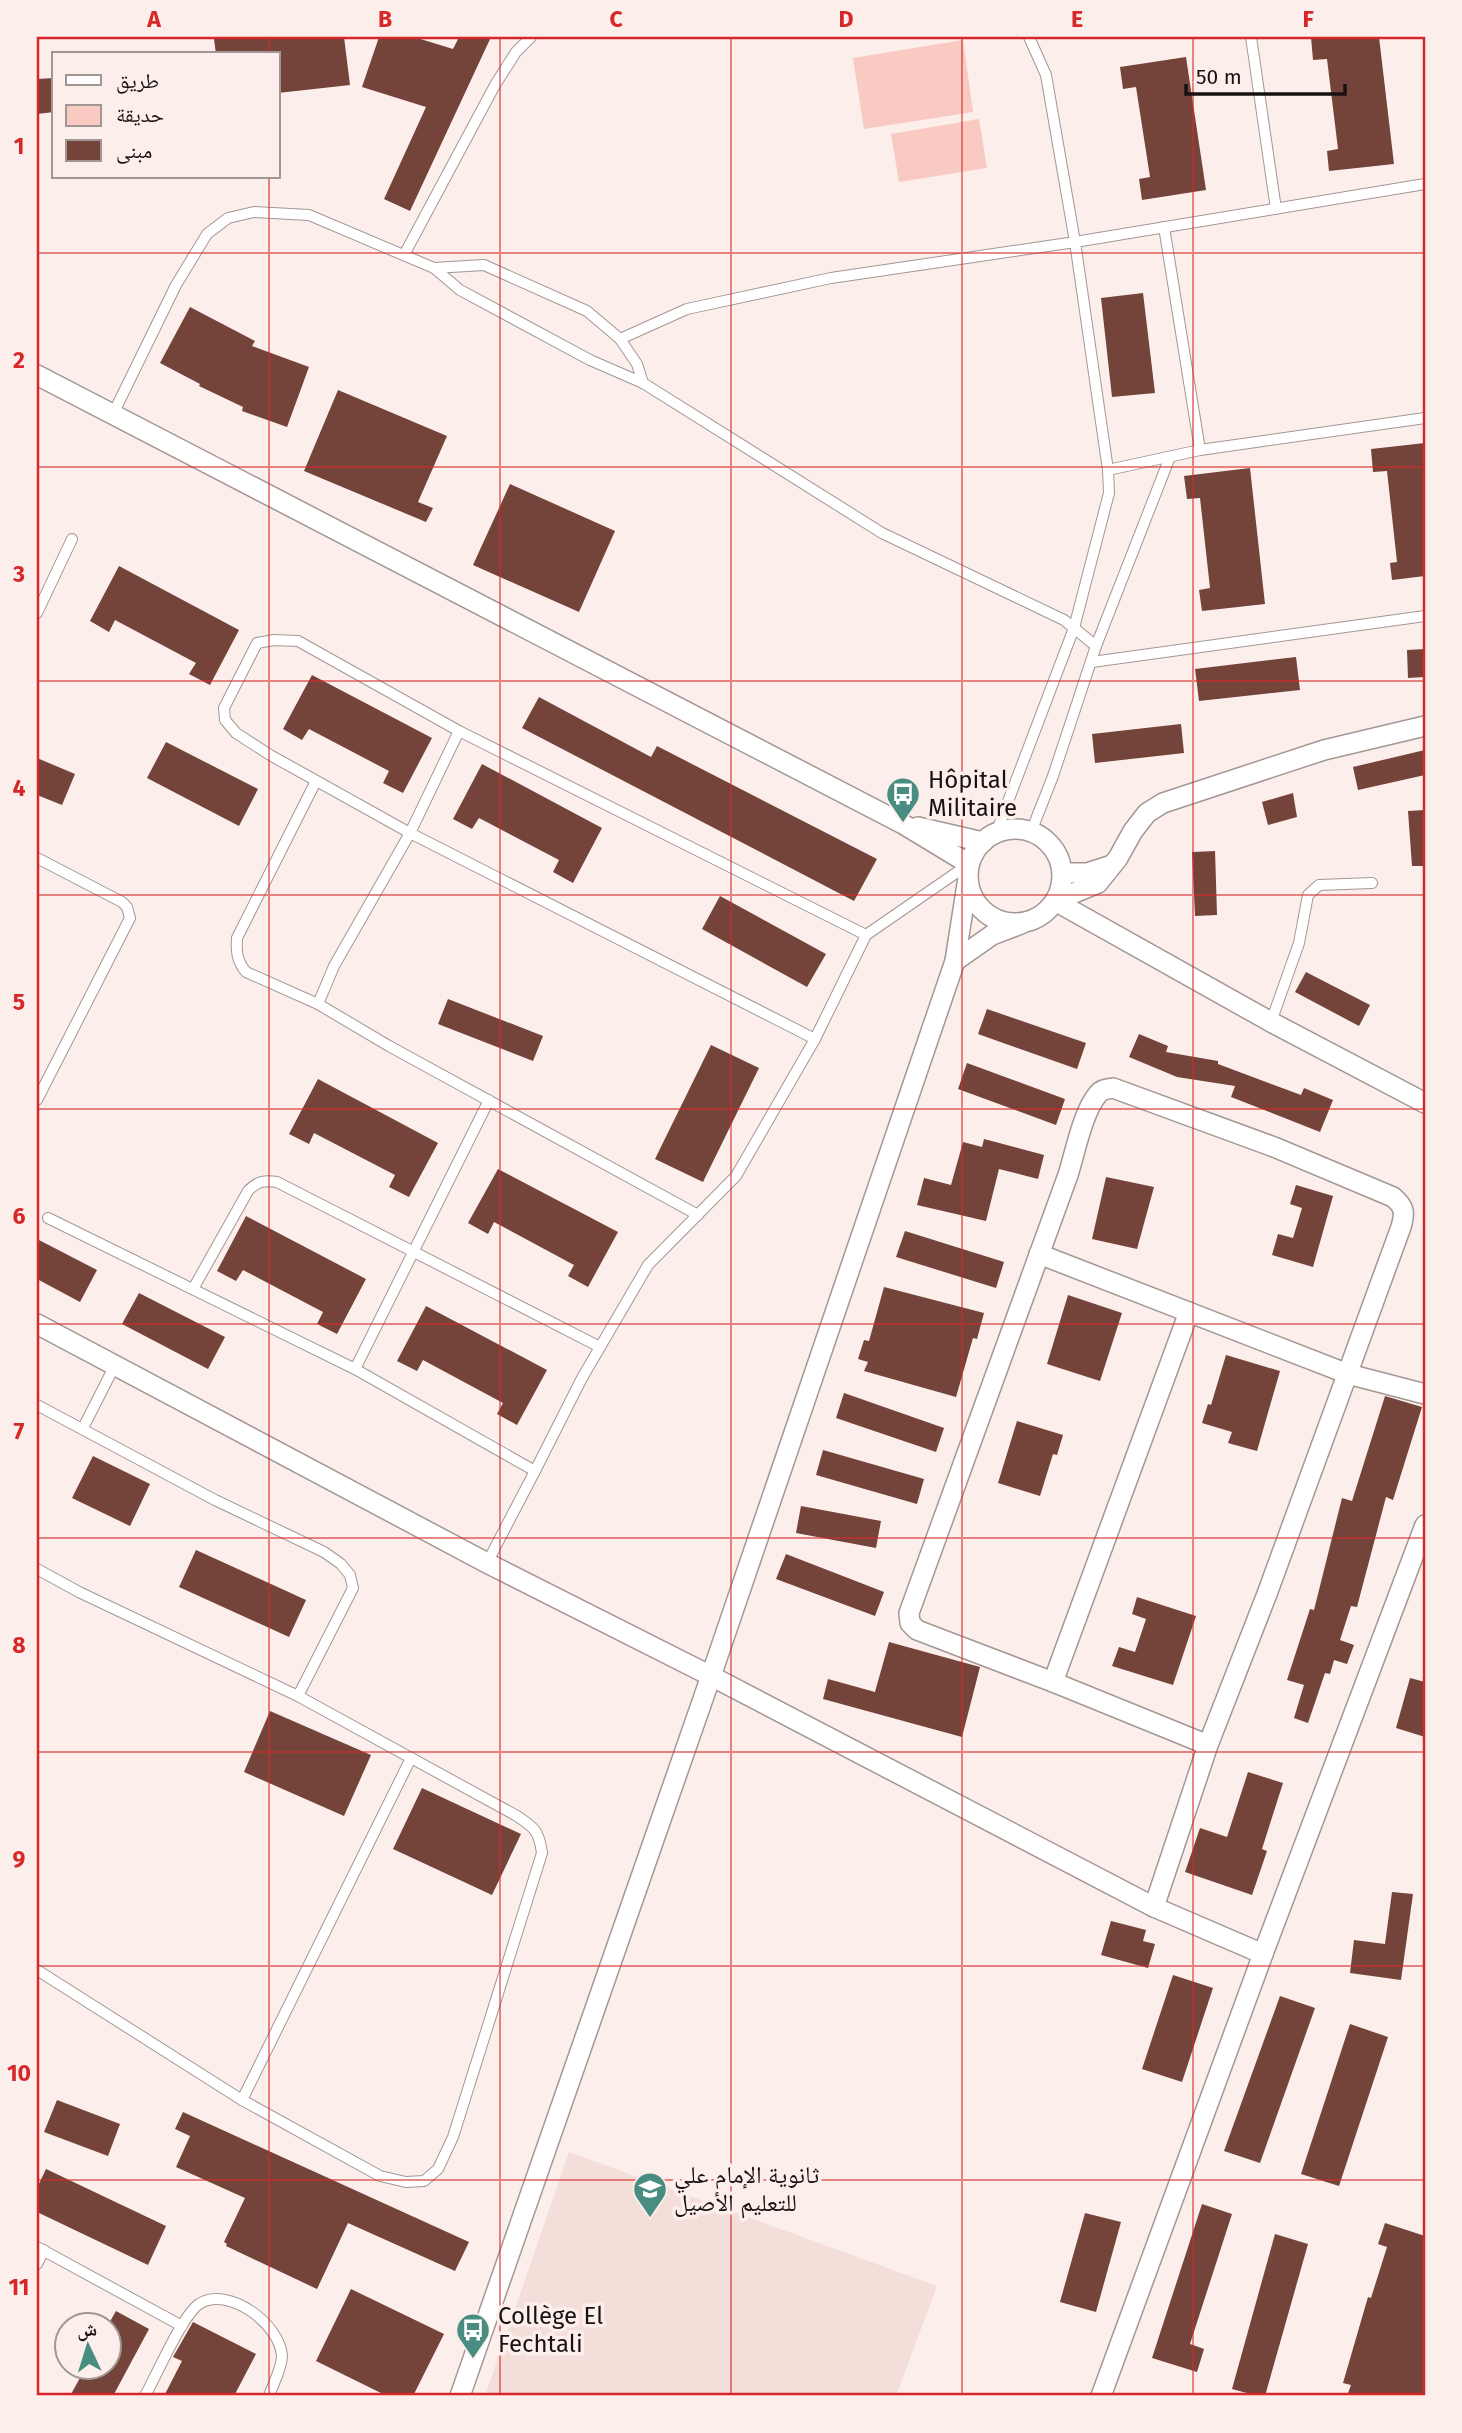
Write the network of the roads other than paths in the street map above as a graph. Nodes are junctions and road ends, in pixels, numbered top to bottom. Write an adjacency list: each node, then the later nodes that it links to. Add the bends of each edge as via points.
1 (531, 37): 8 (lane, via 495,85)
2 (1029, 37): 7 (lane, via 1046,75)
3 (1251, 37): 5 (lane)
4 (1425, 184): 5 (lane)
5 (1276, 209): 6 (lane)
6 (1164, 227): 7 (lane); 15 (lane)
7 (1075, 242): 10 (lane, via 831,278 713,303 687,309); 17 (lane)
8 (404, 255): 9 (lane); 13 (lane, via 309,215 254,212 229,218 207,234 176,285)
9 (434, 268): 10 (lane, via 484,265 587,311); 12 (lane, via 460,290 590,360)
10 (620, 339): 12 (lane)
11 (37, 375): 13 (street)
12 (643, 383): 21 (lane, via 882,533)
13 (113, 414): 27 (street)
14 (1425, 418): 15 (lane)
15 (1200, 450): 16 (lane)
16 (1170, 457): 17 (lane); 22 (lane)
17 (1108, 470): 21 (lane, via 1109,493)
18 (72, 539): 19 (lane)
19 (37, 613)
20 (1425, 616): 23 (lane)
21 (1074, 628): 22 (lane); 30 (lane)
22 (1096, 646): 23 (lane)
23 (1092, 662): 28 (lane)
24 (1425, 726): 32 (street, via 1324,750 1163,803 1147,813)
25 (459, 732): 26 (lane, via 298,641 257,643 224,708 225,720 236,733); 29 (lane); 38 (lane)
26 (316, 781): 29 (lane); 40 (lane, via 237,938 236,950 246,972)
27 (903, 824): 30 (street); 34 (street)
28 (1031, 832): 30 (street, via 1020,829); 33 (street, via 1052,846)
29 (410, 833): 40 (lane, via 334,966); 42 (lane)
30 (990, 837): 34 (street)
31 (37, 858): 43 (lane, via 122,902 131,918)
32 (1112, 865): 33 (street, via 1074,874); 36 (street, via 1098,883)
33 (1062, 869): 36 (street)
34 (969, 871): 37 (street, via 975,901 982,911 1004,922); 38 (lane); 39 (street)
35 (1372, 883): 41 (lane, via 1319,885 1308,895 1299,943)
36 (1055, 901): 37 (street); 41 (street)
37 (1028, 922): 39 (street, via 992,934)
38 (866, 935): 42 (lane)
39 (955, 961): 64 (street)
40 (318, 1004): 44 (lane)
41 (1270, 1022): 45 (street)
42 (816, 1039): 46 (lane, via 736,1176)
43 (37, 1100)
44 (489, 1100): 46 (lane); 48 (lane)
45 (1425, 1103)
46 (698, 1214): 53 (lane, via 648,1265)
47 (48, 1218): 50 (lane)
48 (414, 1251): 50 (lane, via 277,1182 265,1181 248,1191); 53 (lane); 55 (lane)
49 (1039, 1254): 51 (street); 56 (street, via 1088,1112 1105,1089 1113,1088 1274,1147 1402,1204 1404,1211); 65 (street, via 909,1613 910,1623 918,1630)
50 (193, 1289): 55 (lane)
51 (1189, 1312): 56 (street); 65 (street)
52 (37, 1324): 54 (street)
53 (600, 1347): 60 (lane)
54 (115, 1366): 59 (lane); 62 (street)
55 (355, 1369): 60 (lane)
56 (1348, 1374): 57 (street); 67 (street)
57 (1425, 1394)
58 (37, 1405): 59 (lane)
59 (83, 1428): 66 (lane, via 215,1500 324,1552 350,1575 353,1588)
60 (534, 1471): 62 (lane)
61 (1425, 1525): 70 (street)
62 (487, 1563): 64 (street)
63 (37, 1569): 66 (lane)
64 (711, 1676): 69 (street); 78 (street)
65 (1053, 1682): 67 (street)
66 (298, 1696): 68 (lane)
67 (1208, 1745): 69 (street)
68 (411, 1758): 72 (lane); 72 (lane, via 536,1828 542,1853 453,2137 438,2169 424,2181 380,2176)
69 (1154, 1907): 70 (street)
70 (1263, 1954): 79 (street)
71 (37, 1970): 72 (lane)
72 (242, 2100)
73 (40, 2249): 74 (lane); 75 (lane)
74 (37, 2264)
75 (182, 2326): 76 (lane); 77 (lane, via 197,2305 213,2298 225,2298 266,2322 275,2332 282,2359)
76 (145, 2396)
77 (269, 2396)
78 (460, 2396)
79 (1101, 2396)

